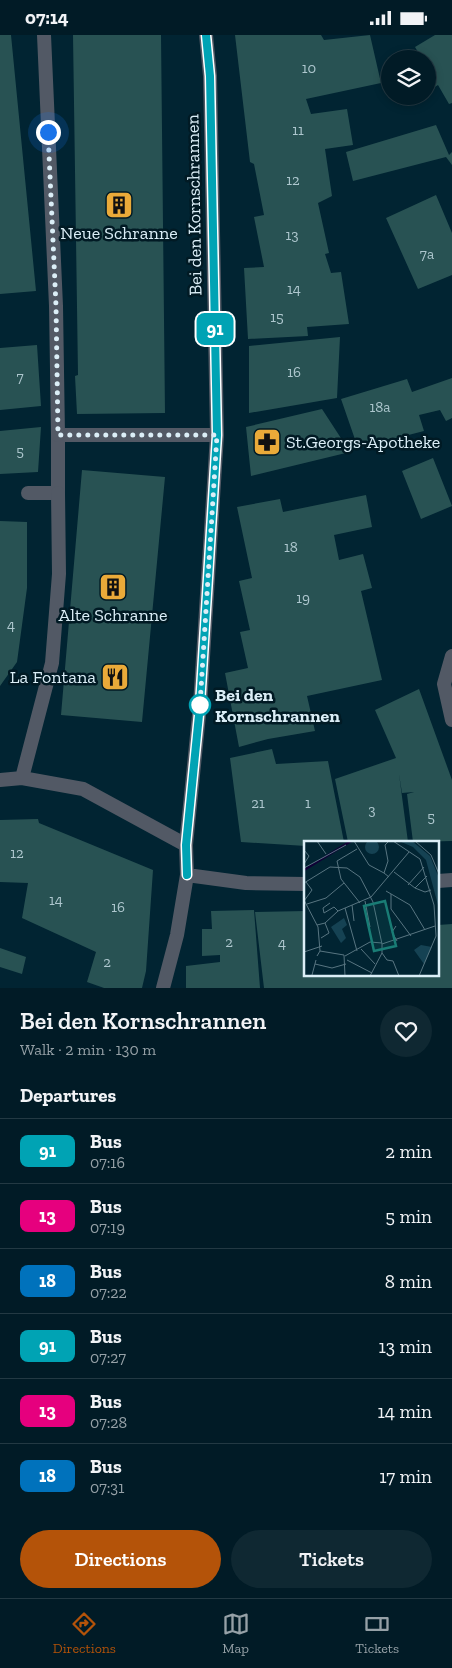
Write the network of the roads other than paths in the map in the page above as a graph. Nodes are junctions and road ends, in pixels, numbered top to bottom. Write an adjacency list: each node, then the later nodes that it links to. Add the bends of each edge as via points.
1 (44, 35): 3 (street, via 56,306)
2 (206, 35): 4 (street, Bei den Kornschrannen, via 210,76)
3 (58, 435): 4 (street); 6 (street)
4 (217, 435): 11 (street, Bei den Kornschrannen, via 200,705)
5 (28, 493): 6 (street)
6 (58, 493): 9 (street, via 59,574 52,663)
7 (452, 656): 8 (street, via 444,684)
8 (452, 720)
9 (22, 778): 10 (street); 11 (street, via 83,789)
10 (0, 780)
11 (186, 845): 12 (street, Bei den Kornschrannen)
12 (187, 875): 13 (street, via 246,883); 14 (street, Bei den Kornschrannen, via 177,935)
13 (304, 884)
14 (163, 988)

